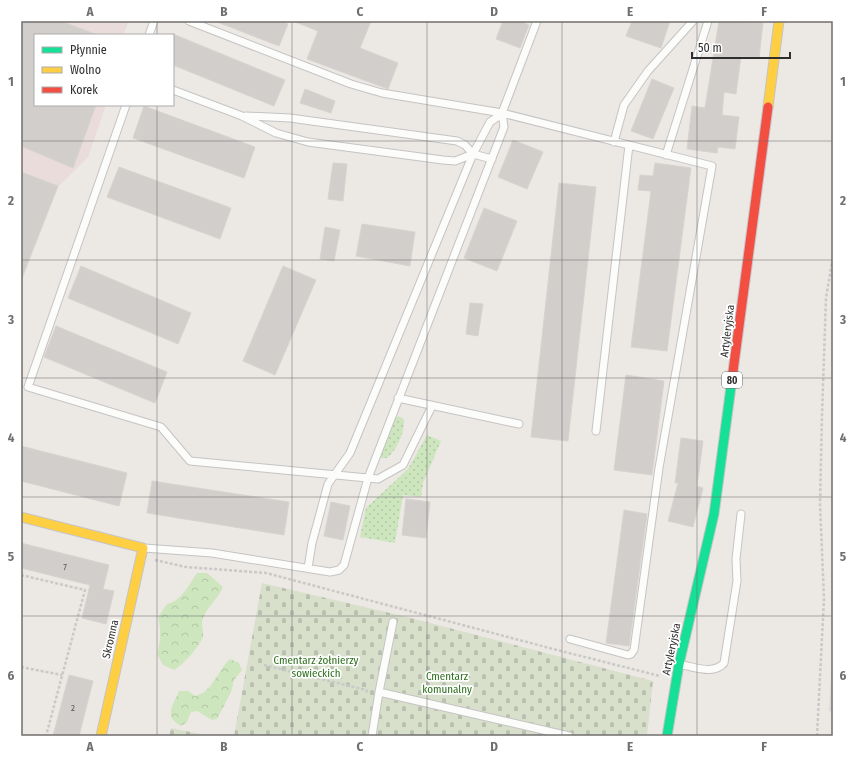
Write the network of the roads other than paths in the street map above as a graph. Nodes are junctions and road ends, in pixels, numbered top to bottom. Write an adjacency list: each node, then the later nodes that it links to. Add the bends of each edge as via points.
1 (154, 21): 7 (lane)
2 (189, 21): 10 (lane, via 351,84 382,93)
3 (537, 21): 10 (lane)
4 (693, 21): 12 (lane, via 648,71 624,105)
5 (708, 21): 15 (lane)
6 (779, 21): 29 (main road, Artyleryjska / 80, via 716,507)
7 (149, 34)
8 (174, 90): 11 (lane)
9 (126, 106): 21 (lane, via 28,387 160,427 190,461)
10 (502, 114): 12 (lane); 14 (lane, via 490,122); 16 (lane, via 504,127)
11 (242, 116): 14 (lane, via 290,118 457,141); 14 (lane, via 276,133 308,142 455,161)
12 (614, 142): 13 (lane)
13 (629, 145): 15 (lane); 20 (lane)
14 (473, 154): 16 (lane); 21 (lane, via 350,453)
15 (666, 155): 28 (lane, via 712,166 659,468 634,650 628,655)
16 (492, 159): 17 (lane)
17 (398, 398): 18 (lane); 22 (lane)
18 (432, 406): 19 (lane); 22 (lane, via 403,465 378,479)
19 (519, 424)
20 (596, 432)
21 (335, 474): 22 (lane); 26 (lane, via 328,484)
22 (368, 478): 26 (lane, via 344,565 339,570 330,572)
23 (741, 514): 29 (lane, via 736,558 737,581 724,663 719,669 713,670)
24 (21, 517): 25 (main road)
25 (143, 548): 26 (lane, via 212,553); 31 (main road, Skromna)
26 (308, 568)
27 (393, 622): 30 (lane)
28 (570, 639)
29 (680, 664): 34 (main road, Artyleryjska / 80)
30 (379, 694): 32 (lane); 33 (lane)
31 (101, 736)
32 (372, 736)
33 (569, 736)
34 (667, 736)

